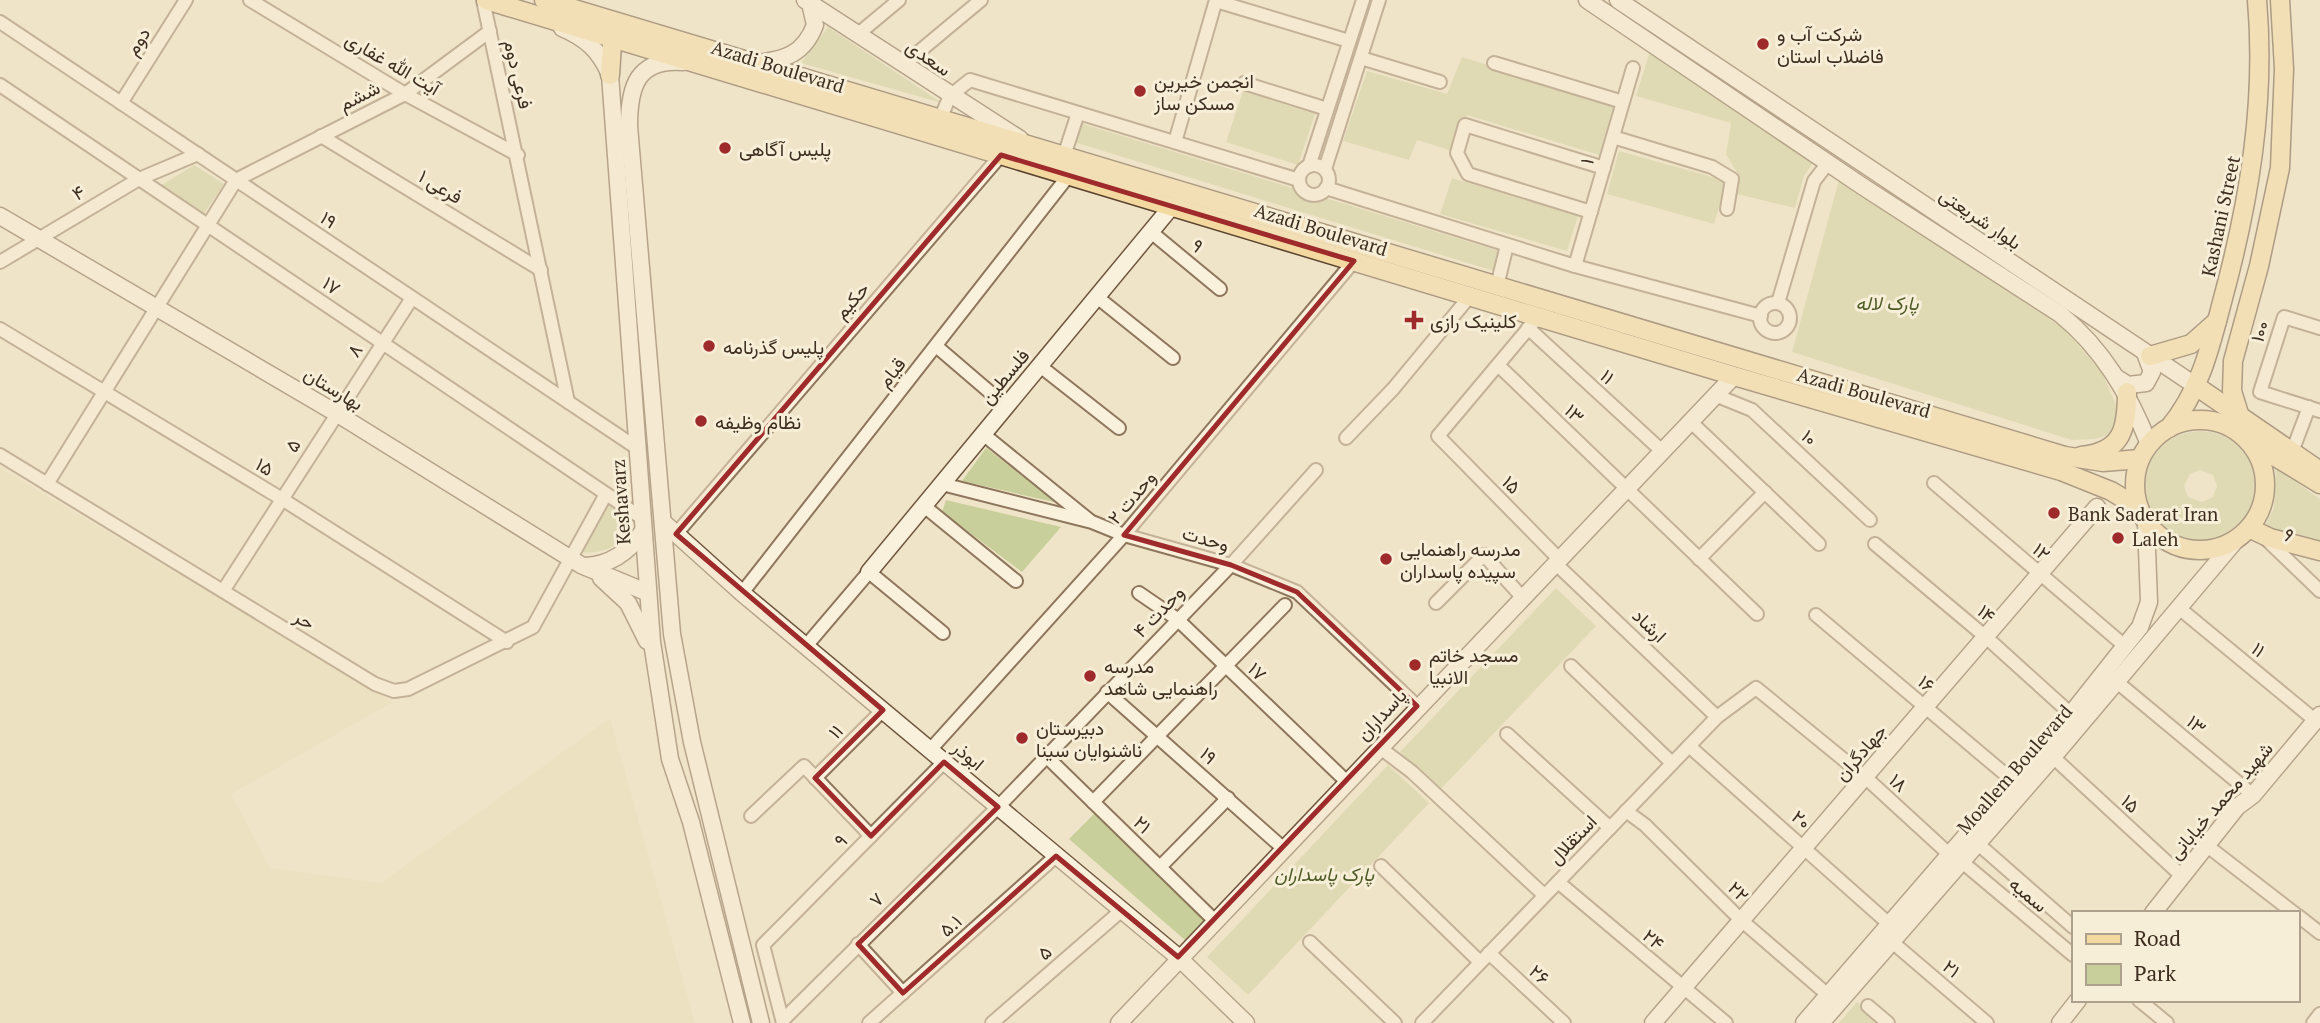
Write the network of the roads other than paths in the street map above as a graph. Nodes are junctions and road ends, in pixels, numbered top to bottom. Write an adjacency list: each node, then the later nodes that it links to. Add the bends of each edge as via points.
1 (186, 0): 36 (street, دوم)
2 (250, 0): 33 (street, آیت الله غفاری)
3 (485, 0): 16 (main road, Azadi Boulevard); 18 (street, فرعی دوم)
4 (544, 0): 15 (main road, Azadi Boulevard)
5 (899, 0): 19 (street)
6 (981, 0): 27 (street)
7 (1363, 0): 22 (street)
8 (1379, 0): 23 (street)
9 (1587, 0): 51 (main road, بلوار شریعتی)
10 (1618, 0): 89 (main road, بلوار شریعتی)
11 (2257, 0): 43 (main road, Kashani Street)
12 (2280, 0): 44 (main road, via 2284,69)
13 (1216, 1): 22 (street); 45 (street)
14 (807, 2): 19 (main road, سعدی); 25 (main road, via 816,25 804,44 786,59)
15 (584, 5): 20 (main road, Azadi Boulevard)
16 (528, 12): 21 (main road, Azadi Boulevard); 29 (main road, Keshavarz, via 592,45)
17 (0, 22): 36 (street, ۱۹)
18 (490, 31): 33 (street, ششم); 48 (street, فرعی دوم)
19 (857, 35): 27 (main road, سعدی)
20 (671, 38): 21 (main road, via 628,31); 25 (main road, Azadi Boulevard)
21 (615, 39): 24 (main road, Azadi Boulevard); 29 (main road)
22 (1349, 41): 37 (street)
23 (1361, 58): 30 (street); 54 (street)
24 (698, 63): 40 (main road, Keshavarz, via 660,62 639,76); 49 (main road, Azadi Boulevard)
25 (756, 63): 39 (main road, Azadi Boulevard)
26 (1494, 63): 35 (street)
27 (903, 65): 34 (main road, سعدی)
28 (1633, 68): 35 (street, ۱)
29 (610, 75): 40 (main road, Keshavarz)
30 (1440, 82)
31 (1244, 83): 37 (street)
32 (0, 85): 56 (street, ۱۷)
33 (405, 94): 41 (street, ششم); 48 (street, آیت الله غفاری)
34 (950, 96): 38 (street, via 970,80); 39 (street); 46 (main road, سعدی)
35 (1623, 102): 42 (street, ۱)
36 (121, 103): 47 (street, ۱۹)
37 (1327, 109): 52 (street)
38 (1078, 113): 45 (street); 50 (street)
39 (940, 118): 46 (main road, Azadi Boulevard)
40 (621, 126): 73 (main road, Keshavarz); 75 (main road, Keshavarz)
41 (321, 136): 57 (street, ششم); 72 (street, فرعی ۱)
42 (1613, 137): 53 (street, ۱); 61 (street, via 1712,167 1732,178)
43 (2257, 139): 44 (main road); 83 (main road, Kashani Street, via 2238,245)
44 (2281, 139): 102 (main road, via 2280,168 2259,266 2233,361 2232,391)
45 (1175, 142): 58 (street)
46 (1032, 146): 50 (main road, Azadi Boulevard)
47 (198, 154): 56 (street, ۴); 57 (street, ۱۹)
48 (518, 155): 72 (street, فرعی دوم)
49 (1001, 155): 55 (main road, Azadi Boulevard); 133 (street, حکیم)
50 (1064, 156): 66 (main road, Azadi Boulevard)
51 (1828, 163): 80 (street, via 1814,181); 94 (main road, بلوار شریعتی, via 2060,314 2081,331)
52 (1309, 166): 54 (street); 58 (street)
53 (1604, 168): 62 (street, ۱); 62 (street, via 1465,125 1457,153 1468,174)
54 (1325, 169): 59 (street)
55 (1069, 175): 60 (main road, Azadi Boulevard); 88 (street, قیام)
56 (139, 179): 64 (street, ۱۷); 67 (street, ۴)
57 (236, 180): 64 (street); 79 (street, ۱۹)
58 (1299, 180): 59 (street, via 1310,194)
59 (1326, 188): 68 (street)
60 (1172, 206): 65 (main road, فلسطین); 66 (main road, Azadi Boulevard)
61 (1727, 209)
62 (1591, 212): 71 (street, ۱)
63 (0, 216): 67 (main road, بهارستان)
64 (208, 225): 81 (street); 87 (street, ۱۷)
65 (1151, 232): 76 (street, ۹); 78 (main road, فلسطین)
66 (1301, 236): 69 (main road, Azadi Boulevard); 74 (main road, Azadi Boulevard)
67 (37, 238): 70 (street); 81 (main road, بهارستان)
68 (1507, 245): 71 (street); 74 (street)
69 (1354, 261): 77 (main road, Azadi Boulevard); 135 (street, وحدت ۲)
70 (0, 262)
71 (1575, 266): 82 (street)
72 (541, 270): 98 (street, فرعی دوم)
73 (644, 286): 75 (main road); 108 (main road, Keshavarz)
74 (1497, 286): 115 (main road, Azadi Boulevard)
75 (625, 288): 110 (main road, Keshavarz)
76 (1220, 289)
77 (1470, 296): 84 (main road, Azadi Boulevard); 109 (street)
78 (1097, 297): 90 (street); 92 (main road, فلسطین)
79 (412, 298): 87 (street, ۸); 98 (street, ۱۹)
80 (1777, 303): 82 (street, via 1764,307); 82 (street, via 1789,311 1785,329 1770,332)
81 (156, 306): 96 (street); 101 (main road, بهارستان)
82 (1760, 316)
83 (2217, 321): 89 (main road, via 2192,344); 95 (main road, Kashani Street)
84 (1533, 322): 91 (street); 93 (main road, Azadi Boulevard); 111 (street, ۱۱)
85 (2320, 328): 100 (street, ۱۰۰, via 2284,317 2260,392)
86 (0, 329): 96 (street, ۱۵)
87 (382, 343): 101 (street, ۸); 124 (street, ۱۷)
88 (936, 346): 99 (street); 149 (street, قیام)
89 (2147, 355): 94 (main road, via 2152,372 2147,383); 95 (main road, بلوار شریعتی)
90 (1173, 358)
91 (1497, 365): 122 (street, ۱۳); 140 (street, ۱۵, via 1438,436)
92 (1040, 366): 99 (main road, فلسطین); 104 (street)
93 (1734, 376): 97 (main road, پاسداران); 128 (main road, Azadi Boulevard, via 2062,471 2111,491)
94 (2122, 385): 112 (main road, بلوار شریعتی); 115 (main road, via 2127,422 2122,435 2096,453)
95 (2196, 386): 102 (main road, بلوار شریعتی); 105 (main road, Kashani Street)
96 (103, 391): 119 (street); 125 (street, ۱۵)
97 (1715, 395): 103 (main road, پاسداران); 129 (street, ۱۰, via 1752,410)
98 (568, 402): 110 (street, ۱۹)
99 (1006, 406): 106 (main road, فلسطین)
100 (2314, 409): 113 (street)
101 (336, 413): 125 (street, ۵); 141 (main road, بهارستان)
102 (2240, 417): 113 (main road, بلوار شریعتی)
103 (1691, 422): 111 (main road, پاسداران); 123 (street)
104 (1119, 428)
105 (2169, 428): 107 (main road, via 2215,422); 112 (main road)
106 (983, 434): 120 (main road, فلسطین); 131 (street)
107 (2243, 437): 121 (main road); 134 (main road, via 2262,465 2265,481)
108 (656, 438): 130 (main road, Keshavarz); 148 (main road, via 652,466 658,566)
109 (1346, 438)
110 (637, 448): 132 (main road, Keshavarz)
111 (1662, 451): 122 (main road, پاسداران)
112 (2145, 452): 115 (main road, Azadi Boulevard, via 2103,462); 128 (main road, via 2135,492)
113 (2292, 452): 117 (main road, بلوار شریعتی)
114 (0, 455): 119 (street, حر)
115 (2065, 456)
116 (1316, 470): 142 (street, وحدت ۴)
117 (2320, 471)
118 (1934, 483): 144 (street, ۱۲)
119 (47, 484): 146 (street, حر)
120 (942, 484): 126 (main road, فلسطین); 131 (street, وحدت)
121 (2320, 484)
122 (1625, 490): 139 (street); 140 (main road, پاسداران)
123 (1765, 492): 136 (street); 139 (street)
124 (606, 494): 132 (street, ۱۷); 141 (street)
125 (282, 499): 146 (street, ۵); 160 (street, ۱۵)
126 (924, 506): 143 (main road, فلسطین); 145 (street)
127 (2097, 508): 144 (main road, جهادگران)
128 (2143, 515): 134 (main road, via 2158,535 2188,549 2221,547); 162 (main road, Moallem Boulevard, via 2149,603)
129 (1870, 520)
130 (663, 522): 133 (main road, ابوذر); 177 (main road, Keshavarz, via 672,634)
131 (1092, 522): 135 (street, وحدت)
132 (642, 524): 141 (main road, via 635,544 618,557 596,565); 148 (main road, Keshavarz)
133 (676, 534): 149 (main road, ابوذر)
134 (2249, 534): 138 (main road); 147 (street, ۹); 154 (main road, Moallem Boulevard)
135 (1124, 535): 142 (street, وحدت); 180 (street, وحدت ۲)
136 (1819, 544)
137 (1875, 544): 159 (street, ۱۴)
138 (2320, 551)
139 (1699, 559): 155 (street)
140 (1557, 561): 151 (main road, پاسداران); 173 (street, ارشاد)
141 (576, 562): 148 (main road, بهارستان); 160 (street, حر, via 533,627); 163 (main road, via 606,581 628,603)
142 (1231, 565): 157 (street, وحدت ۴); 169 (street, وحدت, via 1297,592)
143 (869, 572): 158 (street); 161 (street)
144 (2039, 574): 159 (main road, جهادگران); 162 (street, ۱۲)
145 (1016, 581)
146 (223, 591): 160 (street, حر, via 375,684 394,691 408,689)
147 (2320, 591)
148 (646, 592): 163 (main road, Keshavarz); 177 (main road, via 662,626)
149 (742, 593): 161 (main road, ابوذر)
150 (1139, 593): 157 (street, ۱۷)
151 (1522, 597): 152 (street, via 1484,555); 169 (main road, پاسداران)
152 (1436, 603)
153 (1285, 605): 165 (street)
154 (2179, 608): 166 (main road, Moallem Boulevard); 174 (street, ۱۱)
155 (1756, 614)
156 (1816, 615): 170 (street, ۱۶)
157 (1177, 619): 165 (street, ۱۷); 168 (street, وحدت ۴)
158 (943, 633)
159 (1987, 638): 170 (main road, جهادگران); 172 (street, ۱۴)
160 (507, 642)
161 (806, 646): 171 (main road, ابوذر)
162 (2126, 647): 172 (main road, Moallem Boulevard)
163 (653, 653): 220 (main road, Keshavarz, via 670,759 691,822)
164 (1571, 666): 184 (street)
165 (1226, 667): 176 (street); 188 (street, ۱۷)
166 (2117, 682): 182 (main road, Moallem Boulevard); 189 (street, ۱۳)
167 (1756, 688): 173 (street, استقلال); 185 (street, ۱۸)
168 (1107, 692): 176 (street, ۱۹); 181 (street, وحدت ۴)
169 (1417, 706): 179 (main road, پاسداران)
170 (1926, 708): 185 (main road, جهادگران); 187 (street, ۱۶)
171 (883, 710): 180 (main road, ابوذر); 186 (street, ۱۱)
172 (2071, 714): 187 (main road, Moallem Boulevard)
173 (1717, 717): 178 (street, استقلال)
174 (2318, 718): 189 (main road, شهید محمد خیابانی)
175 (1507, 734): 195 (street)
176 (1160, 736): 190 (street, ۱۹); 191 (street)
177 (692, 742): 217 (main road, Keshavarz)
178 (1689, 746): 184 (street, استقلال); 199 (street, ۲۰)
179 (1379, 747): 188 (main road, پاسداران); 207 (street)
180 (930, 750): 183 (main road, ابوذر)
181 (1046, 756): 191 (street, ۲۱); 192 (street, وحدت ۴)
182 (2053, 757): 197 (main road, Moallem Boulevard); 205 (street, ۱۵)
183 (944, 762): 192 (main road, ابوذر); 196 (street, ۹)
184 (1672, 763): 193 (street, استقلال)
185 (1865, 777): 199 (main road, جهادگران); 202 (street, ۱۸)
186 (815, 778): 194 (street, via 804,766); 196 (street)
187 (2012, 780): 197 (main road, Moallem Boulevard)
188 (1346, 782): 200 (main road, پاسداران)
189 (2253, 796): 198 (main road, شهید محمد خیابانی, via 2237,807)
190 (1228, 799): 200 (street, ۱۹); 204 (street)
191 (1093, 802): 204 (street, ۲۱)
192 (998, 807): 201 (main road, ابوذر); 221 (street, ۷)
193 (1626, 811): 195 (street, استقلال); 213 (street, ۲۲)
194 (751, 816)
195 (1610, 828): 206 (street, استقلال)
196 (871, 836): 232 (street, ۹, via 763,945)
197 (1971, 839): 202 (main road, Moallem Boulevard); 215 (street, سمیه)
198 (2206, 845): 205 (main road, شهید محمد خیابانی); 210 (street)
199 (1804, 847): 213 (main road, جهادگران); 214 (street, ۲۰)
200 (1284, 849): 212 (main road, پاسداران)
201 (1056, 856): 208 (main road, ابوذر); 226 (street, ۵.۱)
202 (1955, 858): 214 (main road, Moallem Boulevard); 219 (main road, Moallem Boulevard); 222 (street, سمیه)
203 (1381, 866): 224 (street)
204 (1160, 867): 212 (street, ۲۱)
205 (2183, 877): 209 (main road, شهید محمد خیابانی)
206 (1558, 882): 207 (street, استقلال); 225 (street, ۲۴)
207 (1544, 895): 224 (street, استقلال)
208 (1122, 910): 223 (main road, ابوذر); 237 (street, ۵)
209 (2155, 911)
210 (2292, 911)
211 (2299, 916): 216 (street)
212 (1214, 920): 223 (main road, پاسداران)
213 (1741, 920): 225 (main road, جهادگران); 227 (street, ۲۲)
214 (1888, 923): 227 (main road, Moallem Boulevard)
215 (2072, 927)
216 (2320, 933)
217 (739, 937): 220 (main road); 235 (main road, Keshavarz)
218 (1310, 942): 240 (street)
219 (1891, 942): 233 (main road, Moallem Boulevard); 246 (street, ۲۱)
220 (720, 943): 234 (main road, Keshavarz)
221 (858, 944): 226 (street); 232 (street, ۷)
222 (2072, 954)
223 (1178, 957): 238 (main road, پاسداران); 239 (main road, ابوذر)
224 (1485, 957): 241 (street, استقلال); 242 (street, ۲۶)
225 (1683, 989): 243 (main road, جهادگران); 244 (street, ۲۴)
226 (903, 993): 236 (street, ۵.۱)
227 (1828, 995): 233 (main road, Moallem Boulevard)
228 (2076, 1002): 247 (main road)
229 (2141, 1002): 248 (street)
230 (1868, 1006): 245 (street)
231 (2320, 1014): 249 (street)
232 (783, 1022)
233 (1811, 1022)
234 (741, 1023)
235 (761, 1023)
236 (870, 1023)
237 (992, 1023)
238 (1118, 1023)
239 (1246, 1023)
240 (1395, 1023)
241 (1422, 1023)
242 (1564, 1023)
243 (1653, 1023)
244 (1726, 1023)
245 (1888, 1023)
246 (1987, 1023)
247 (2060, 1023)
248 (2167, 1023)
249 (2313, 1023)

